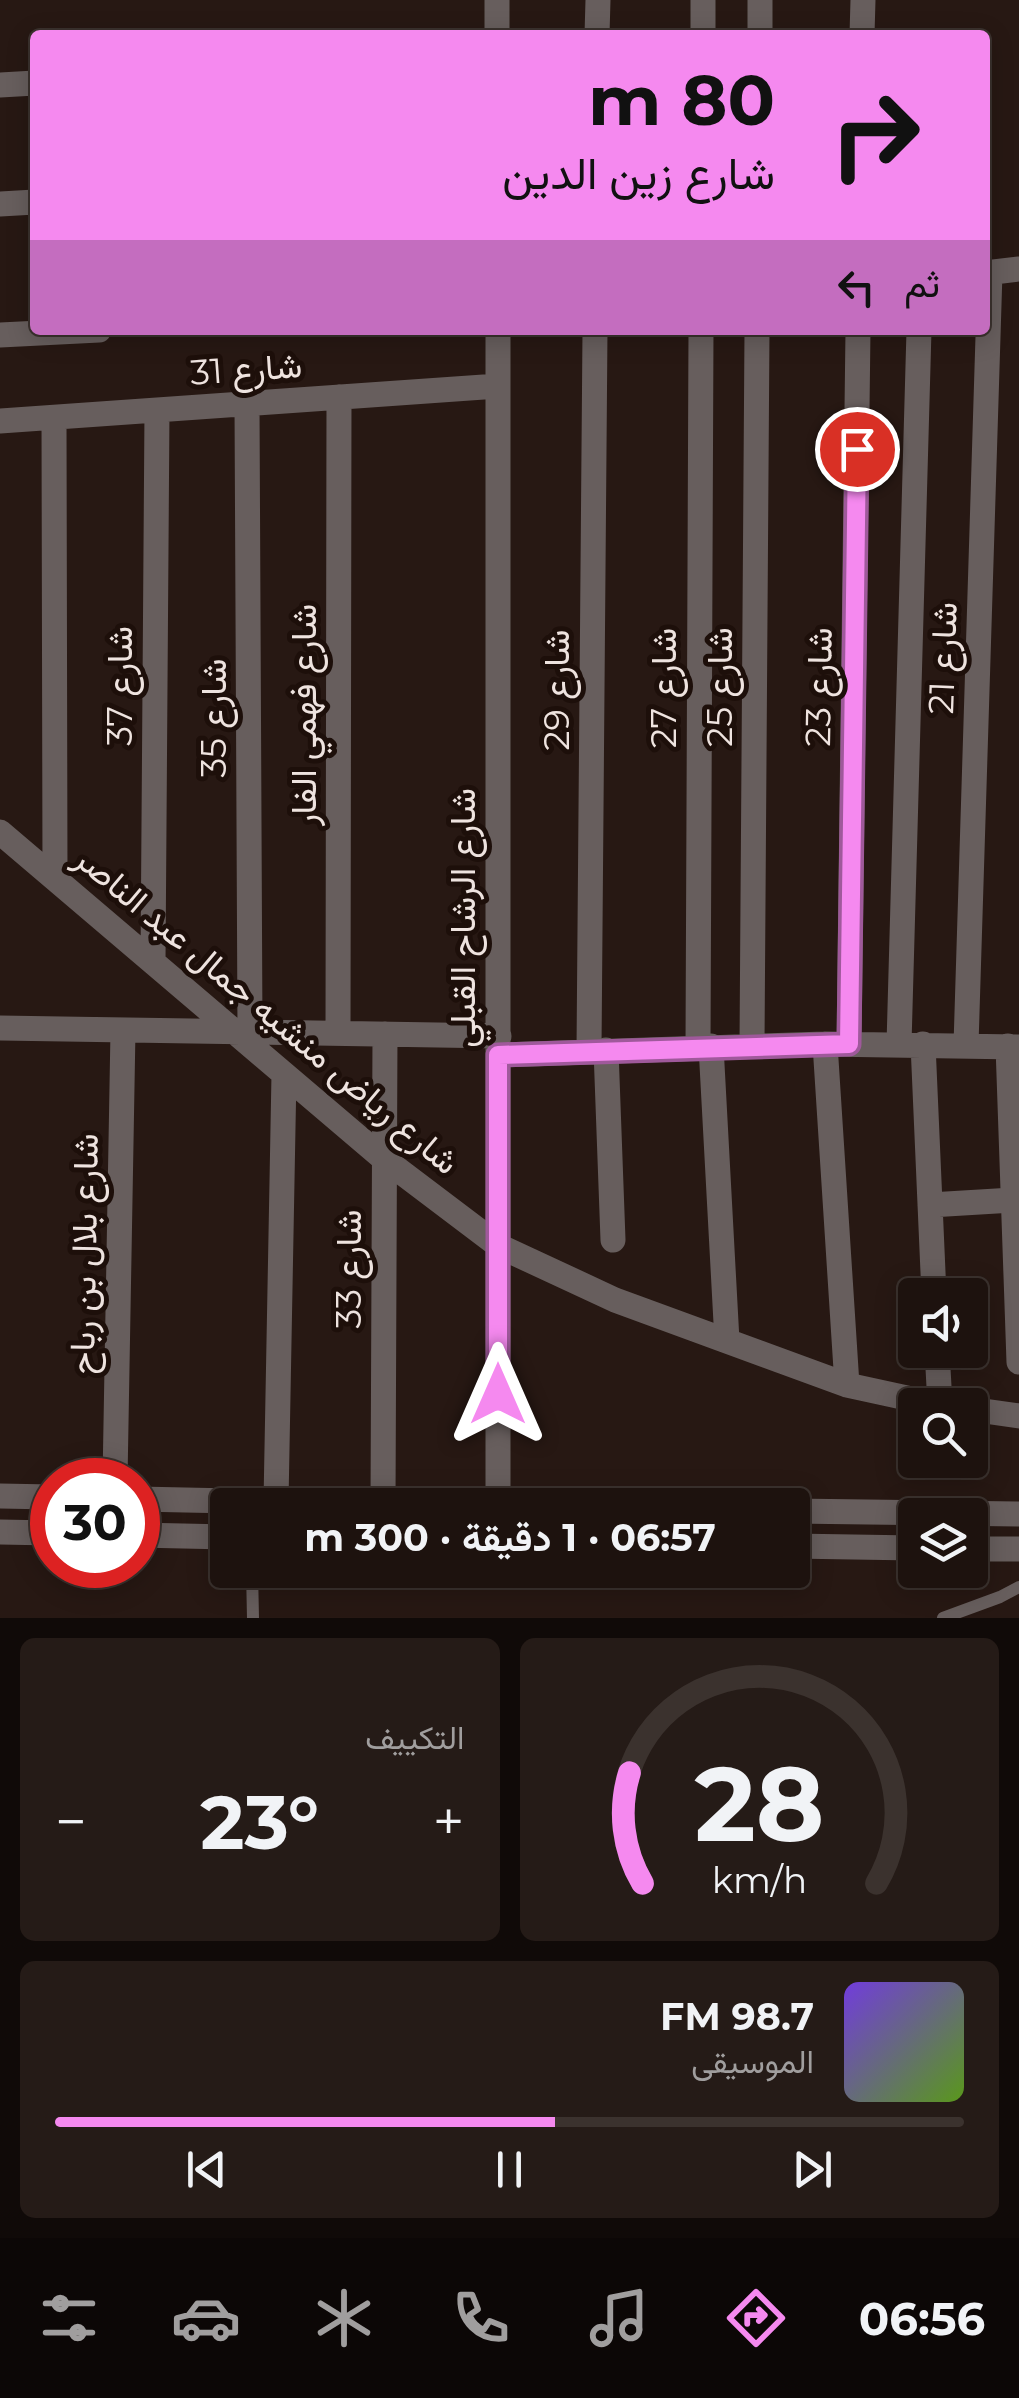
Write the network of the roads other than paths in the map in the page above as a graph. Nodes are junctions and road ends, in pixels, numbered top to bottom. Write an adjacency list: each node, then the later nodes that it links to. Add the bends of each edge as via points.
1 (497, 0): 6 (street)
2 (598, 0): 7 (street)
3 (703, 0): 8 (street)
4 (760, 0): 9 (street)
5 (863, 0): 10 (street)
6 (497, 30)
7 (598, 30)
8 (702, 30)
9 (760, 30)
10 (862, 30)
11 (30, 83): 12 (street)
12 (0, 85)
13 (30, 202): 14 (street)
14 (0, 204)
15 (1019, 268): 16 (street)
16 (990, 273)
17 (30, 333): 18 (street)
18 (0, 335)
19 (498, 335): 26 (street, شارع الرشاح القبلي)
20 (595, 335): 47 (street, شارع 29)
21 (701, 335): 45 (street, شارع 27)
22 (758, 335): 43 (street, شارع 25)
23 (858, 335): 40 (street, شارع 23)
24 (919, 335): 41 (street)
25 (986, 335): 44 (street, شارع 21)
26 (498, 386): 27 (street, شارع 31); 42 (street, شارع الرشاح القبلي)
27 (340, 397): 28 (street, شارع 31); 38 (street, شارع فهمي الفار)
28 (247, 404): 29 (street, شارع 31); 37 (street, شارع 35)
29 (157, 410): 30 (street, شارع 31); 34 (street, شارع 37)
30 (54, 418): 31 (street, شارع 31); 33 (street)
31 (0, 422)
32 (0, 832): 33 (street, شارع رياض منشيه جمال عبد الناصر)
33 (56, 879): 34 (street, شارع رياض منشيه جمال عبد الناصر)
34 (153, 962): 37 (street, شارع رياض منشيه جمال عبد الناصر)
35 (0, 1028): 36 (street)
36 (123, 1030): 37 (street); 61 (street, شارع بلال بن رباح)
37 (242, 1032): 38 (street); 48 (street, شارع رياض منشيه جمال عبد الناصر)
38 (338, 1033): 39 (street)
39 (385, 1034): 42 (street); 49 (street, شارع 33)
40 (837, 1044): 41 (street); 43 (street); 57 (street, شارع 23)
41 (911, 1044): 44 (street); 51 (street)
42 (499, 1045): 47 (street); 53 (street, شارع الرشاح القبلي)
43 (752, 1045): 45 (street)
44 (966, 1045): 46 (street)
45 (704, 1046): 47 (street); 55 (street, شارع 27)
46 (1013, 1046): 50 (street)
47 (597, 1050): 52 (street, شارع 29)
48 (284, 1074): 49 (street, شارع رياض منشيه جمال عبد الناصر); 62 (street)
49 (384, 1159): 53 (street, شارع رياض منشيه جمال عبد الناصر); 63 (street, شارع 33)
50 (1014, 1200): 51 (street); 56 (street)
51 (930, 1205): 54 (street)
52 (613, 1240)
53 (499, 1246): 55 (street, شارع رياض منشيه جمال عبد الناصر); 64 (street, شارع الرشاح القبلي)
54 (933, 1278)
55 (727, 1341): 57 (street, شارع رياض منشيه جمال عبد الناصر)
56 (1019, 1362)
57 (848, 1385): 58 (street, شارع رياض منشيه جمال عبد الناصر)
58 (898, 1396)
59 (988, 1412): 60 (street)
60 (1019, 1416)
61 (115, 1458)
62 (274, 1488)
63 (383, 1488)
64 (498, 1488)
65 (0, 1496): 66 (street)
66 (30, 1497)
67 (160, 1499): 68 (street)
68 (210, 1501)
69 (810, 1511): 70 (street)
70 (1019, 1514)
71 (0, 1532): 72 (street)
72 (30, 1533)
73 (160, 1535): 74 (street)
74 (210, 1536)
75 (810, 1546): 76 (street)
76 (898, 1548)
77 (988, 1549): 78 (street)
78 (1019, 1550)
79 (1019, 1587): 82 (lane)
80 (252, 1588): 81 (lane)
81 (253, 1618)
82 (943, 1618)

